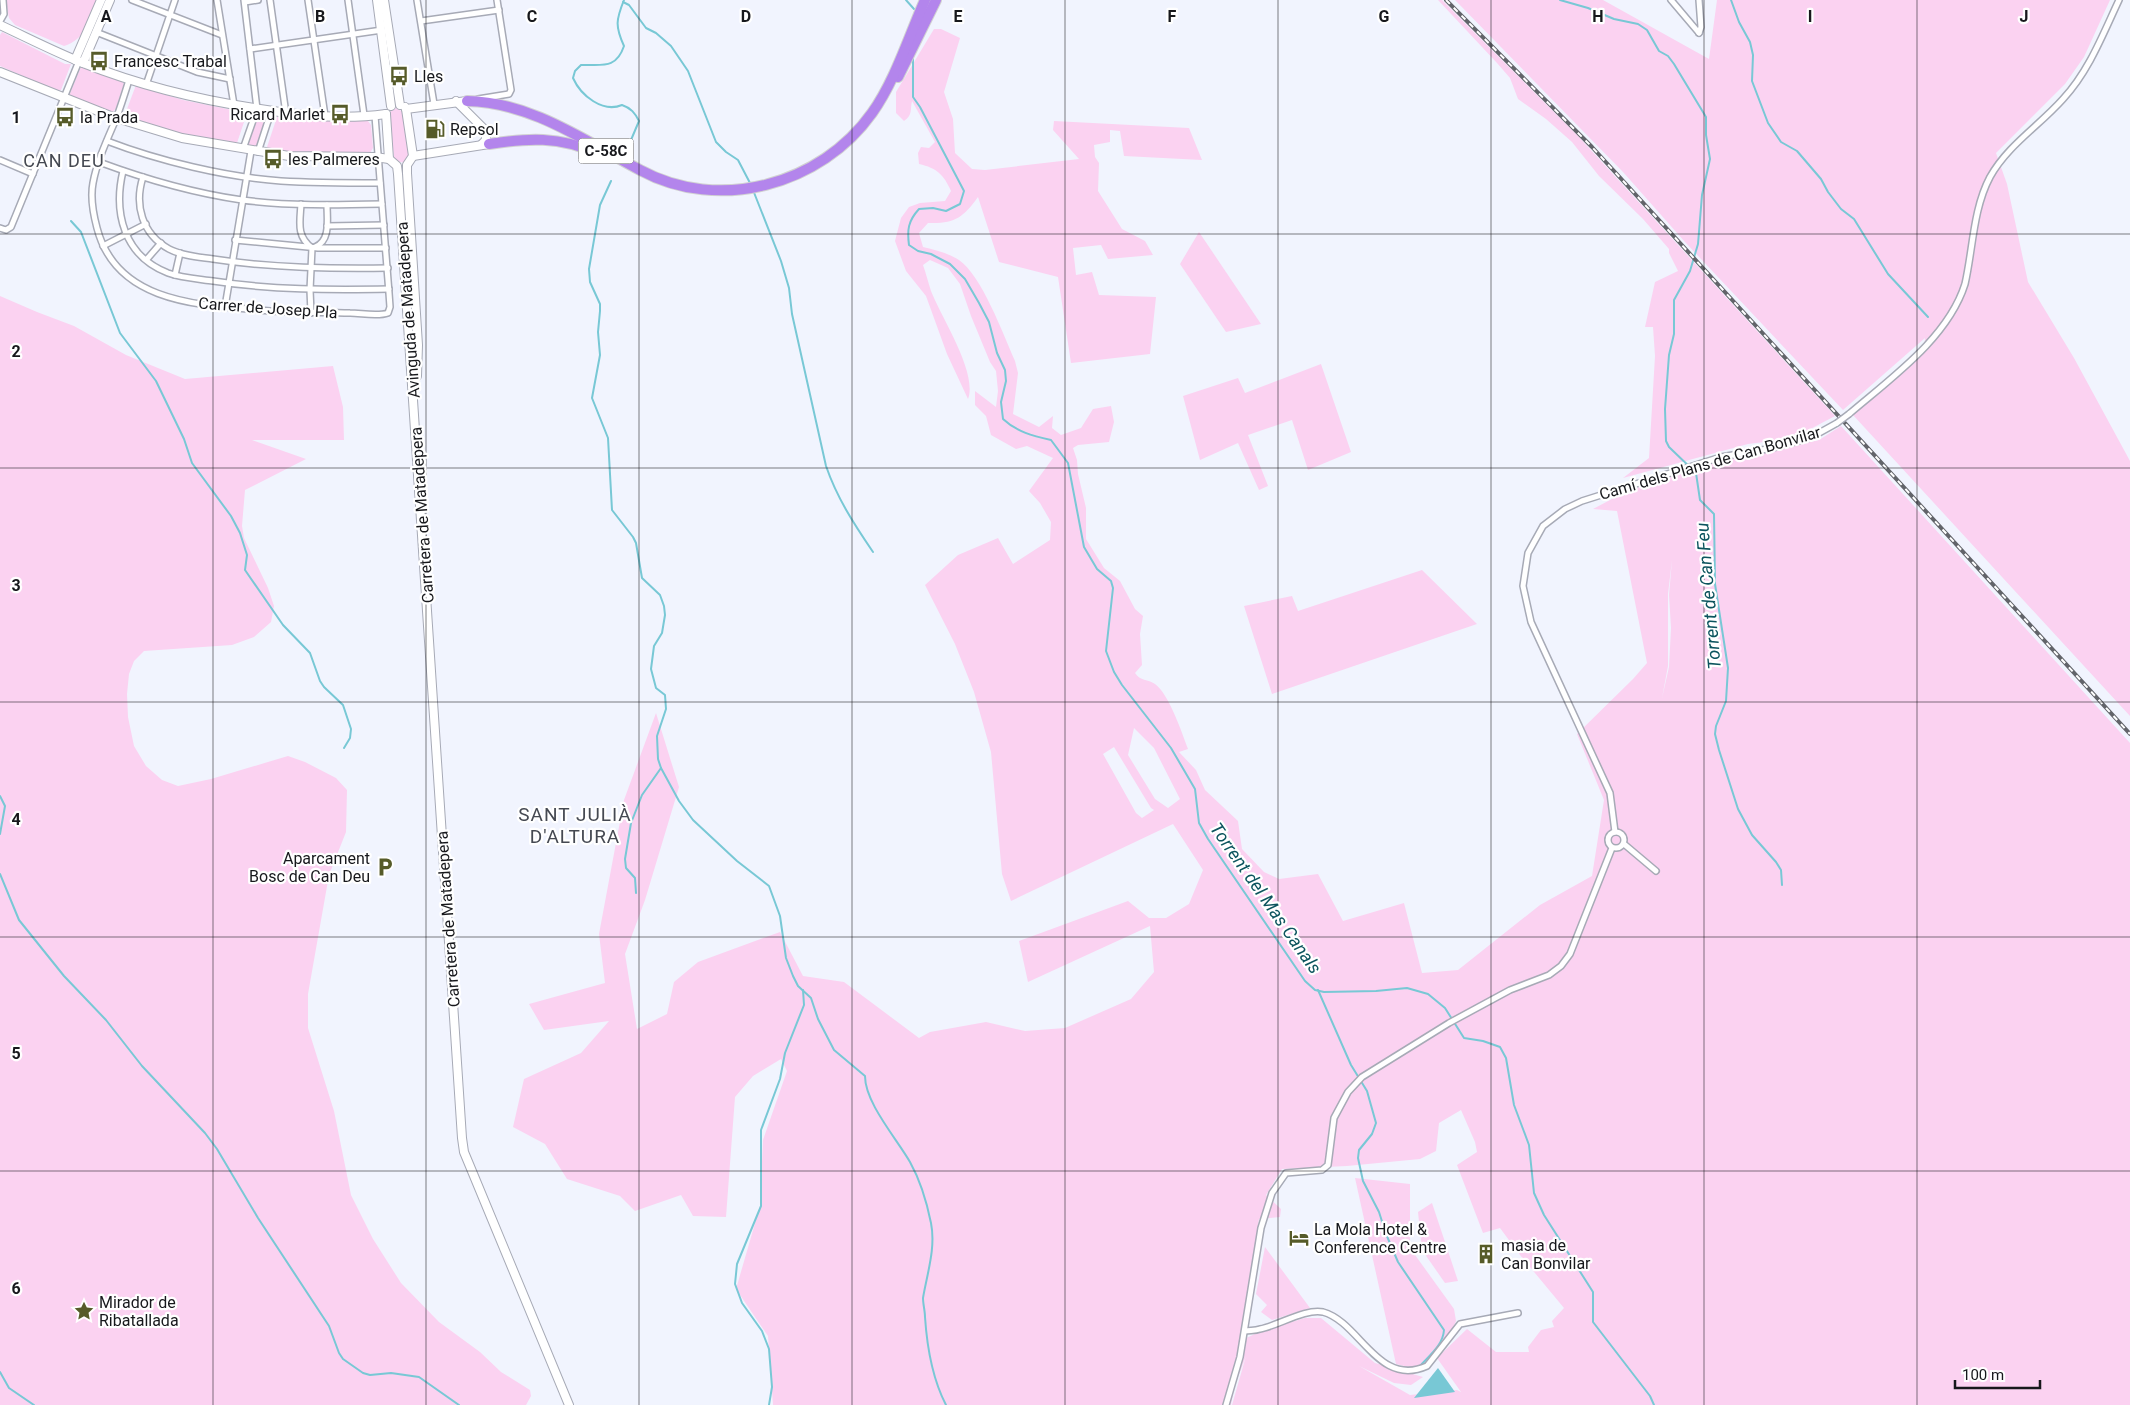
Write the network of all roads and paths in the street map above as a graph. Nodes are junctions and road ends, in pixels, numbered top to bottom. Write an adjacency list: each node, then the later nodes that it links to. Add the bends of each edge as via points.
1 (3, 0): 24 (street, via 4,14)
2 (102, 0): 33 (street)
3 (110, 0): 26 (street)
4 (132, 0): 22 (street)
5 (175, 0): 22 (street)
6 (217, 0): 28 (street)
7 (258, 0): 20 (street)
8 (270, 0): 30 (street)
9 (308, 0): 29 (street)
10 (348, 0): 27 (street)
11 (377, 0): 25 (street)
12 (384, 0): 44 (street)
13 (417, 0): 23 (street)
14 (497, 0): 21 (street)
15 (925, 0): 68 (highway, C-58C, via 882,96 859,129 827,158)
16 (936, 0): 68 (highway, C-58C, via 890,91 862,132 824,164 795,179)
17 (1671, 0): 18 (street, via 1699,32)
18 (1699, 0)
19 (2119, 0): 97 (street, Camí dels Plans de Can Bonvilar, bridge, via 2076,83 2002,158 1990,178 1980,204 1961,297 1948,321 1930,342 1849,414 1818,435 1742,452 1598,494 1566,509 1544,526 1528,553 1523,586 1531,622 1610,793)
20 (244, 1): 31 (street)
21 (499, 10): 23 (street); 39 (street, via 510,92)
22 (170, 15): 28 (street); 32 (street)
23 (420, 20): 41 (street)
24 (0, 23): 33 (street)
25 (382, 30): 27 (street); 43 (street)
26 (96, 32): 32 (street); 33 (street)
27 (353, 34): 29 (street); 49 (street)
28 (222, 35): 35 (street)
29 (313, 40): 30 (street); 50 (street)
30 (276, 45): 31 (street); 47 (street)
31 (250, 49): 45 (street)
32 (155, 56): 35 (street, via 198,72); 37 (street)
33 (79, 62): 36 (street); 38 (street)
34 (0, 72): 38 (street)
35 (230, 79): 42 (street)
36 (129, 80): 37 (street); 52 (street, Carrer de Josep Pla)
37 (146, 85): 42 (street)
38 (64, 98): 52 (street); 64 (street)
39 (467, 101): 40 (street); 69 (highway, C-58C, via 496,103 533,114 668,182 715,191)
40 (456, 102): 41 (street); 54 (street, via 486,131)
41 (434, 104): 44 (street)
42 (234, 106): 45 (street)
43 (391, 106): 44 (street); 48 (street)
44 (403, 107): 56 (street)
45 (257, 109): 46 (street); 55 (street)
46 (267, 110): 47 (street); 55 (street, via 268,118)
47 (286, 114): 50 (street)
48 (386, 114): 51 (street); 59 (street)
49 (364, 115): 50 (street); 51 (street)
50 (325, 116)
51 (375, 116): 57 (street, Avinguda de Matadepera)
52 (116, 118): 53 (street, Carrer de Josep Pla); 55 (street, via 182,138)
53 (107, 141): 60 (street, Carrer de Josep Pla); 65 (street, via 168,161)
54 (485, 144): 56 (street, C-58C); 69 (highway, C-58C, via 527,138 558,140 583,147 634,172 680,188 714,193)
55 (251, 151): 57 (street, via 289,156); 65 (street)
56 (413, 156): 61 (street)
57 (379, 158): 59 (street); 67 (street, Avinguda de Matadepera)
58 (0, 160): 64 (street)
59 (390, 160): 62 (street)
60 (98, 162): 63 (street); 81 (street, Carrer de Josep Pla, via 92,208)
61 (407, 165): 62 (street); 96 (street, Avinguda de Matadepera, via 418,345)
62 (397, 166): 96 (street, Avinguda de Matadepera)
63 (123, 171): 66 (street); 78 (street, via 118,202)
64 (33, 174): 77 (street, via 11,227 6,230)
65 (246, 176): 67 (street, via 279,181); 70 (street)
66 (144, 177): 70 (street); 74 (street, via 138,198)
67 (380, 183): 72 (street, Avinguda de Matadepera)
68 (773, 185): 69 (highway, C-58C)
69 (748, 190)
70 (242, 200): 71 (street); 79 (street)
71 (301, 204): 73 (street); 82 (street, via 302,240)
72 (382, 204): 73 (street); 75 (street, Avinguda de Matadepera)
73 (327, 205): 76 (street)
74 (146, 224): 78 (street); 80 (street)
75 (384, 225): 76 (street); 83 (street, Avinguda de Matadepera)
76 (327, 226): 82 (street, via 323,242)
77 (0, 228)
78 (126, 234): 81 (street); 85 (street)
79 (235, 240): 82 (street); 86 (street)
80 (161, 242): 84 (street); 85 (street)
81 (104, 246): 93 (street, Carrer de Josep Pla, via 123,272 144,288 188,302)
82 (312, 248): 83 (street); 87 (street)
83 (386, 248): 88 (street, Avinguda de Matadepera)
84 (180, 253): 86 (street); 89 (street)
85 (147, 260): 89 (street)
86 (232, 262): 87 (street); 90 (street)
87 (311, 268): 88 (street); 92 (street)
88 (388, 268): 91 (street, Avinguda de Matadepera)
89 (176, 275): 90 (street)
90 (228, 283): 92 (street); 93 (street)
91 (389, 289): 92 (street); 95 (street, Avinguda de Matadepera)
92 (310, 290): 94 (street)
93 (225, 308): 94 (street, Carrer de Josep Pla)
94 (311, 312): 95 (street, Carrer de Josep Pla)
95 (388, 313)
96 (415, 413): 103 (street, Carretera de Matadepera, via 464,1152)
97 (1615, 832): 98 (street, Camí dels Plans de Can Bonvilar, via 1623,836); 99 (street, Camí dels Plans de Can Bonvilar, via 1607,838)
98 (1624, 844): 99 (street); 100 (street)
99 (1612, 848): 102 (street, Camí dels Plans de Can Bonvilar, via 1570,954 1561,966 1550,976 1510,990 1449,1023 1362,1077 1348,1092 1334,1118 1328,1165 1322,1170 1286,1173 1272,1193 1260,1228)
100 (1656, 871)
101 (1518, 1313): 102 (street, via 1460,1324 1426,1366 1419,1370 1385,1364 1341,1321 1322,1312)
102 (1245, 1331): 104 (street, Camí dels Plans de Can Bonvilar)
103 (570, 1405)
104 (1226, 1405)

